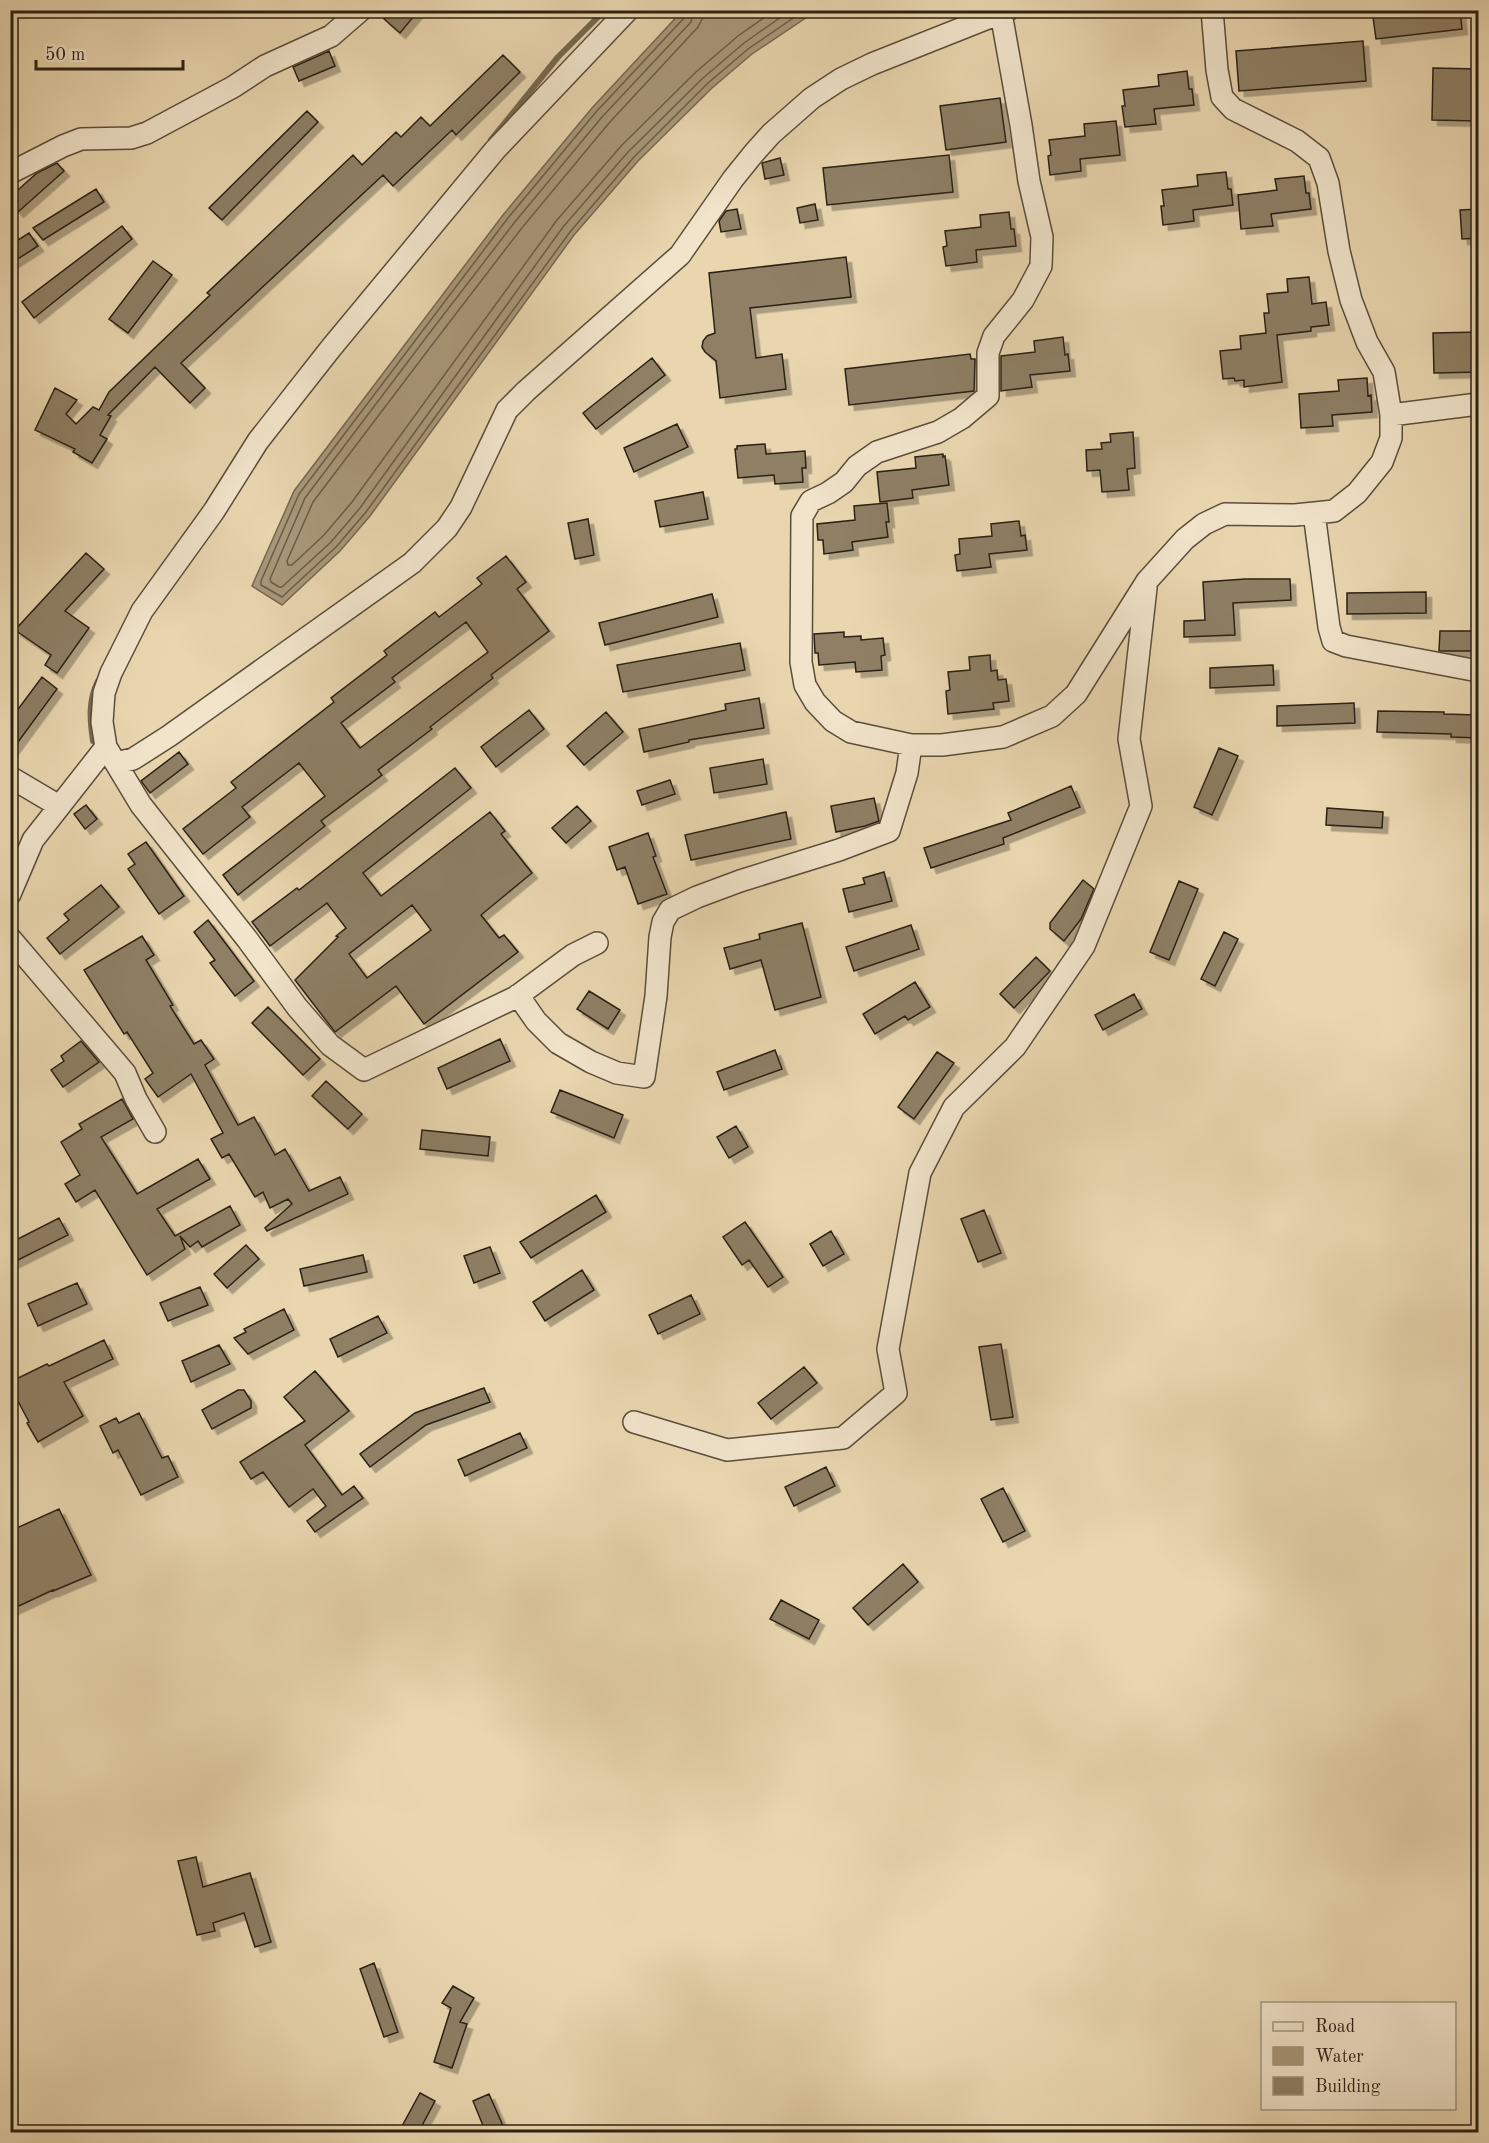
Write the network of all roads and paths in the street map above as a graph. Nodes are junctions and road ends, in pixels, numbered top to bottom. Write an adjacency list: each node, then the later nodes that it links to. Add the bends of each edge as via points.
1 (362, 10): 5 (street, via 331,36 265,66 147,133 131,138 81,139)
2 (628, 10): 12 (street, via 495,150 258,441 214,511 142,611 111,673 104,693 102,722)
3 (1212, 10): 7 (street, via 1222,97 1233,110 1297,141 1318,158 1328,183 1351,300 1384,372)
4 (1004, 12): 11 (street, via 1041,237 1041,266 1023,300 994,336 988,353 988,396 938,432 877,452 828,494 811,501 802,516 801,662 805,685 832,721 851,732); 12 (street, via 861,69 812,98 771,134 733,179 680,255 507,410 461,507 431,545 169,736 133,759)
5 (10, 173)
6 (1479, 404): 7 (street)
7 (1391, 415): 8 (street, via 1391,438 1382,462 1357,493 1334,511)
8 (1314, 513): 9 (street, via 1225,514 1185,539); 10 (street, via 1333,641)
9 (1147, 581): 11 (street, via 1076,694 1052,716 1003,737); 20 (street, via 1129,739 1141,806 1084,946 1015,1047 954,1107 920,1173 888,1349 896,1393 843,1438 728,1450)
10 (1479, 672)
11 (911, 745): 18 (street, via 907,773 888,831 740,881 670,910 660,937 645,1077 617,1073 558,1043 536,1022)
12 (111, 755): 14 (street); 18 (street, via 141,805 297,1007 330,1045 364,1070)
13 (10, 777): 14 (street)
14 (59, 806): 15 (street, via 33,840)
15 (10, 894)
16 (10, 938): 19 (street, via 125,1073)
17 (597, 943): 18 (street, via 573,955)
18 (518, 995)
19 (155, 1132)
20 (634, 1422)

